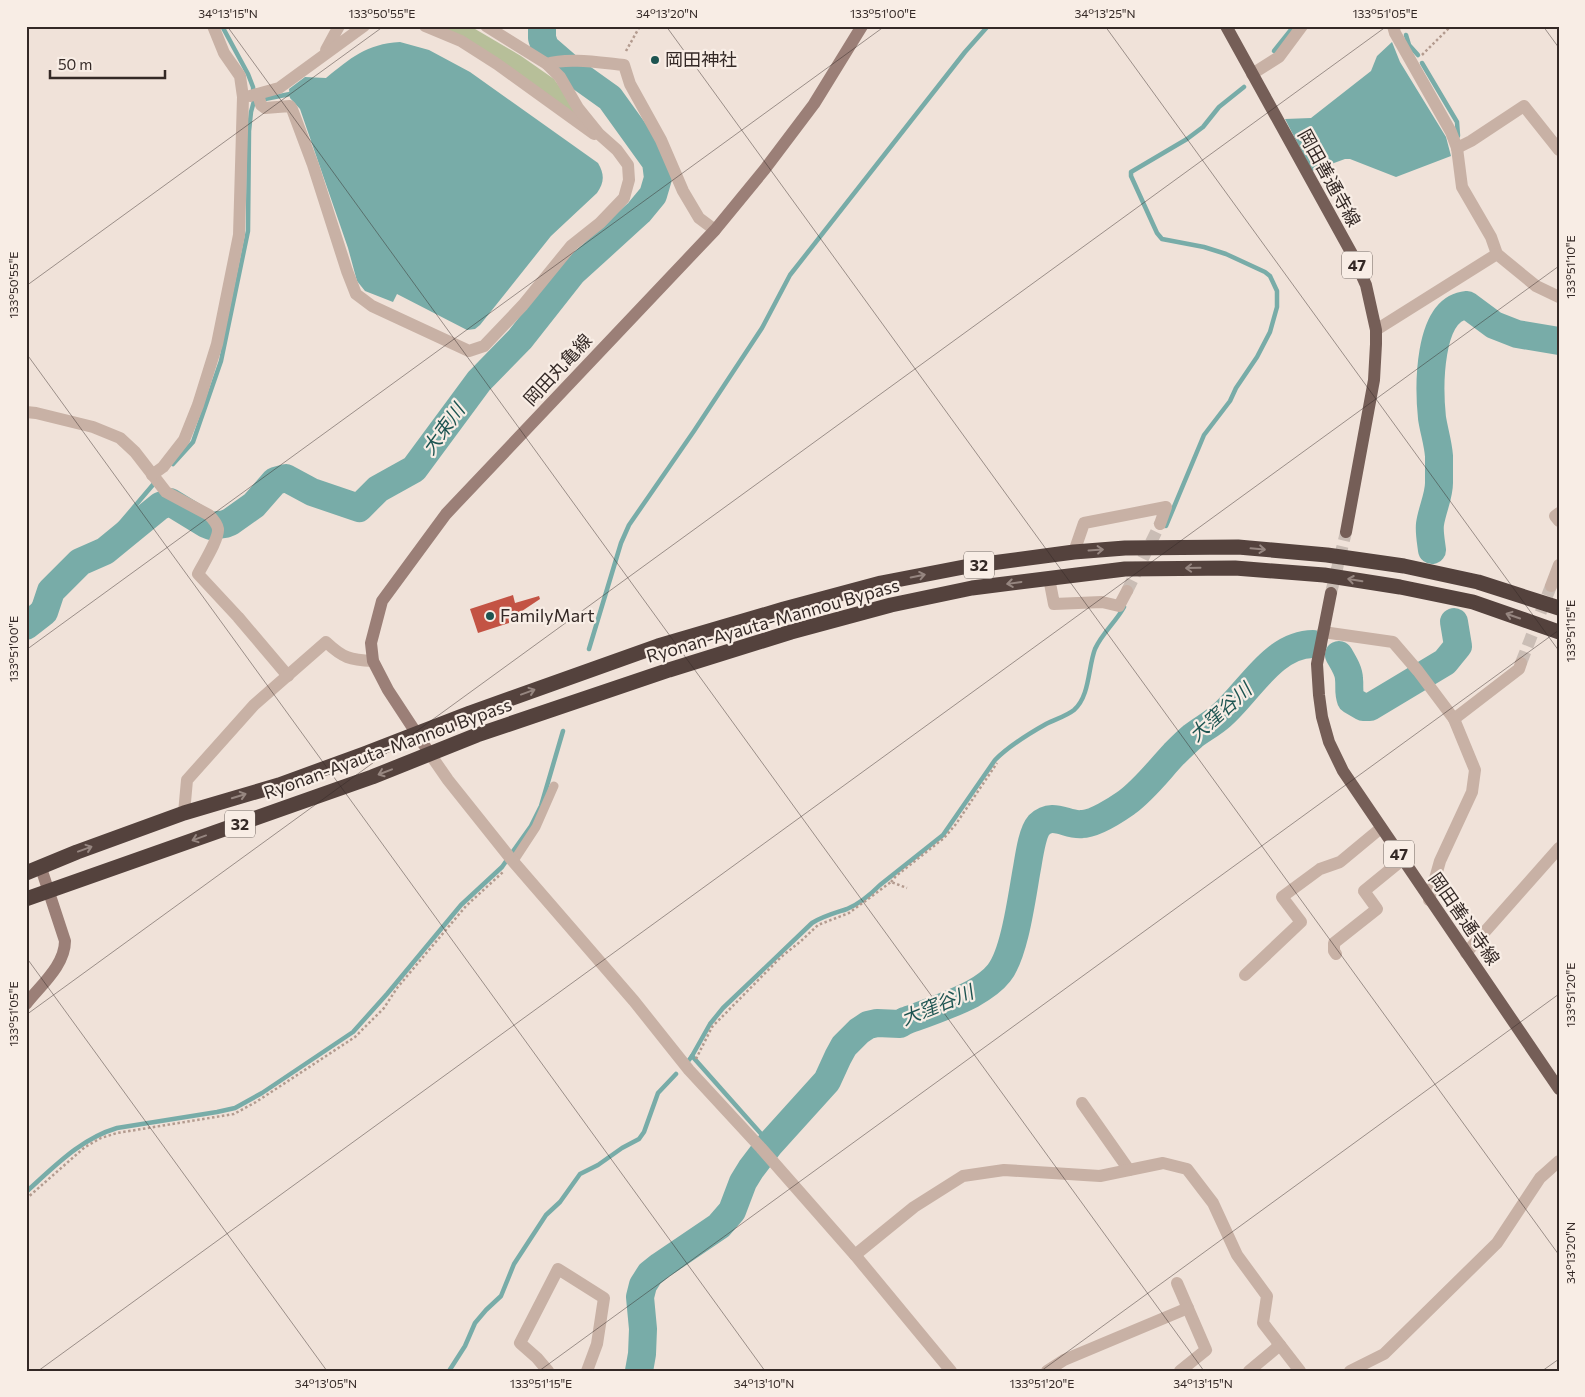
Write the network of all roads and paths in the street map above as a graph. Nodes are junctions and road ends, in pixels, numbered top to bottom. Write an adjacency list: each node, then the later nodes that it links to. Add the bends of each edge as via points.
1 (213, 26): 17 (street, via 224,53)
2 (339, 26): 12 (street)
3 (364, 26): 12 (street)
4 (425, 26): 18 (street, via 461,42 497,64 594,134)
5 (486, 26): 13 (street)
6 (640, 26): 14 (path, via 625,52)
7 (862, 26): 21 (main road, 岡田丸亀線, via 814,104)
8 (1226, 26): 16 (main road, 岡田善通寺線 / 47)
9 (1302, 26): 16 (street, via 1279,57)
10 (1393, 26): 15 (street)
11 (1451, 26): 15 (path)
12 (324, 55): 17 (street, via 279,88)
13 (550, 62): 14 (street); 18 (street, via 578,108)
14 (624, 65): 21 (street, via 630,84 661,140 683,191 699,218)
15 (1412, 65): 19 (street, via 1452,132)
16 (1252, 74): 24 (main road, 岡田善通寺線 / 47, via 1352,254 1366,285)
17 (254, 97): 18 (street, via 265,108 290,106 292,109 356,294 372,306 469,351 484,346 523,305 571,246 624,198 629,180 628,165); 26 (street, via 239,235 217,344 184,440)
18 (600, 134)
19 (1457, 148): 20 (street, via 1524,106); 22 (street, via 1462,187)
20 (1559, 150)
21 (715, 230): 40 (main road, 岡田丸亀線, via 446,514 382,601 371,643)
22 (1497, 254): 23 (street, via 1536,286); 24 (street)
23 (1559, 297)
24 (1376, 330): 30 (main road, 岡田善通寺線 / 47, via 1374,380)
25 (26, 412): 26 (street, via 92,427 120,438)
26 (155, 479): 42 (street, via 166,492 209,515 216,525 216,537 198,574)
27 (1559, 513): 28 (street, via 1555,516)
28 (1559, 521)
29 (1160, 524): 31 (street, via 1166,508 1084,523)
30 (1346, 532)
31 (1074, 552): 37 (highway, Ryonan-Ayauta-Mannou Bypass / 32, one-way to 37, via 1238,547 1327,555 1404,566 1478,582); 44 (highway, Ryonan-Ayauta-Mannou Bypass / 32, one-way to 31, via 658,646 784,609 881,583 969,566)
32 (1559, 565): 34 (street)
33 (1049, 578): 35 (street, via 1054,604 1102,602 1119,606); 39 (highway, Ryonan-Ayauta-Mannou Bypass / 32, one-way to 33, via 1473,602 1324,575 1205,568 1125,569); 45 (highway, Ryonan-Ayauta-Mannou Bypass / 32, one-way to 45, via 972,588 890,605 791,632 477,735)
34 (1551, 586)
35 (1127, 591)
36 (1331, 593): 38 (main road, 岡田善通寺線 / 47)
37 (1559, 608)
38 (1323, 632): 43 (street, via 1393,642); 49 (main road, 岡田善通寺線 / 47, via 1317,664 1318,695 1329,742 1343,771)
39 (1559, 632)
40 (373, 661): 42 (street, via 355,660 339,654 326,642); 44 (main road, 岡田丸亀線)
41 (1521, 662): 43 (street, via 1519,669)
42 (288, 676): 48 (street, via 254,705 187,780)
43 (1454, 719): 58 (street, via 1475,770 1474,778 1472,792 1440,861)
44 (417, 734): 45 (main road, 岡田丸亀線); 48 (highway, Ryonan-Ayauta-Mannou Bypass / 32, one-way to 44, via 279,785)
45 (430, 754): 51 (street); 56 (highway, Ryonan-Ayauta-Mannou Bypass / 32, one-way to 56)
46 (997, 762): 54 (path, via 944,838)
47 (554, 786): 51 (lane, via 536,827)
48 (184, 813): 53 (highway, Ryonan-Ayauta-Mannou Bypass / 32, one-way to 48)
49 (1381, 828): 52 (main road, 岡田善通寺線 / 47); 61 (street, via 1340,862 1320,869 1282,897 1301,922)
50 (1559, 848): 59 (street)
51 (511, 859): 68 (path, via 466,906 384,1008 355,1037 234,1114 101,1138); 69 (street, via 634,1001 688,1070)
52 (1402, 860): 58 (main road, 岡田善通寺線 / 47); 60 (street, via 1364,890 1377,909 1334,943)
53 (33, 870): 56 (main road)
54 (891, 882): 55 (path); 63 (path, via 849,913 818,925 781,957 712,1027)
55 (908, 888)
56 (49, 892): 57 (highway, Ryonan-Ayauta-Mannou Bypass / 32); 62 (main road, via 65,940 65,950 56,967)
57 (26, 899)
58 (1429, 900): 59 (main road, 岡田善通寺線 / 47)
59 (1466, 953): 64 (main road, 岡田善通寺線 / 47)
60 (1336, 954)
61 (1245, 975)
62 (26, 1004)
63 (696, 1058)
64 (1559, 1089)
65 (1082, 1103): 67 (street)
66 (1559, 1161): 80 (street, via 1540,1178 1497,1244 1384,1354)
67 (1129, 1170): 69 (street, via 1100,1176 1004,1170 963,1176 914,1207); 72 (street, via 1163,1164 1187,1169 1213,1203 1238,1255 1266,1296 1263,1324)
68 (26, 1199)
69 (855, 1255): 75 (street)
70 (1177, 1283): 71 (street)
71 (1188, 1308): 76 (street, via 1064,1360); 77 (street, via 1206,1350)
72 (1280, 1345): 78 (street); 79 (street)
73 (548, 1371): 74 (street, via 520,1343 558,1269 604,1298 597,1344)
74 (587, 1371)
75 (952, 1371)
76 (1047, 1371)
77 (1180, 1371)
78 (1249, 1371)
79 (1300, 1371)
80 (1350, 1371)

